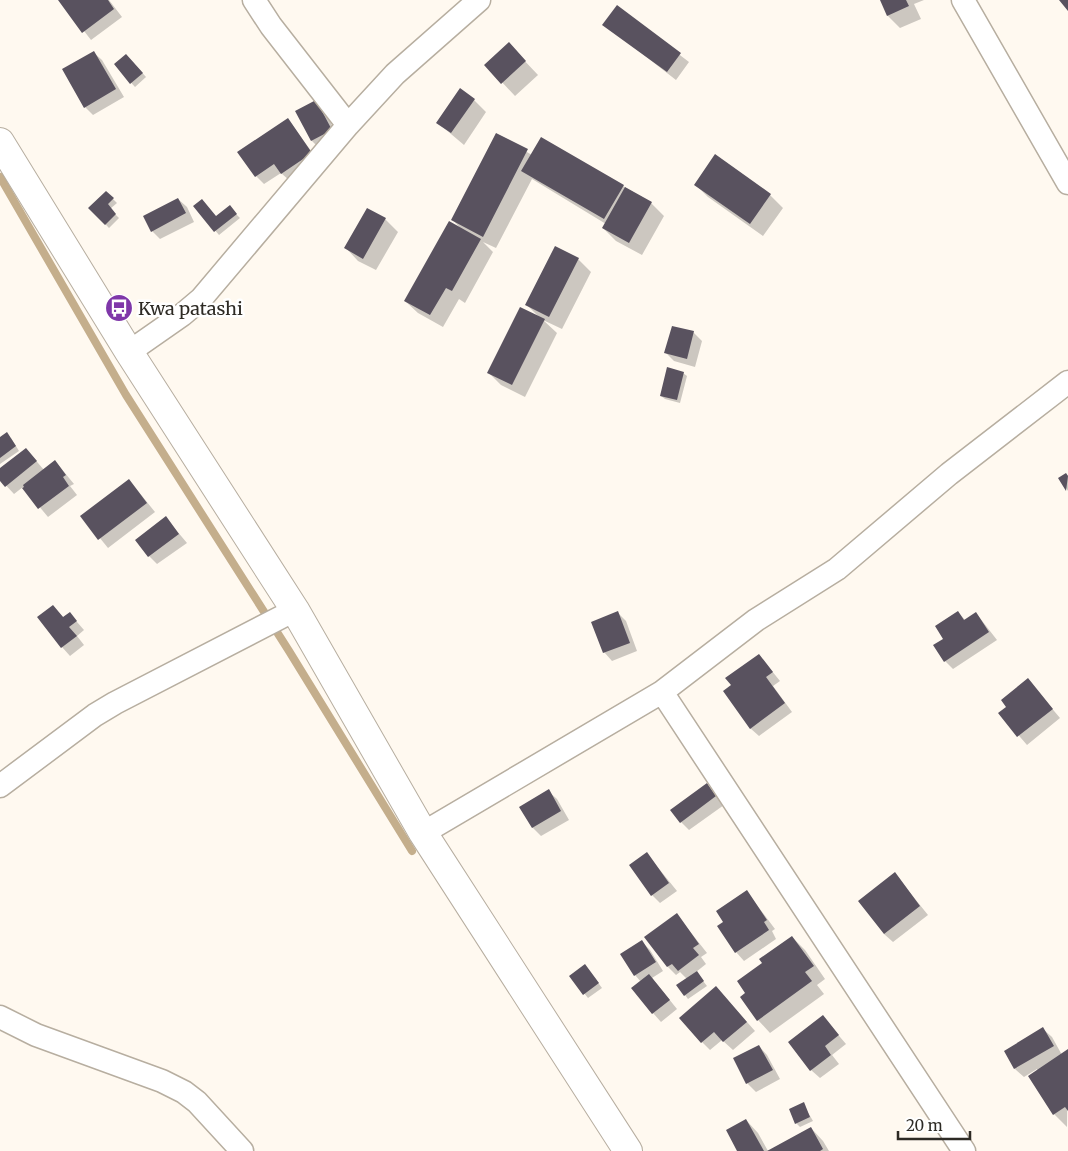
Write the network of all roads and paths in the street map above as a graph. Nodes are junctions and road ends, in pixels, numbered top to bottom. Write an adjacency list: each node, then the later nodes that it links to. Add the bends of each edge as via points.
1 (254, 0): 4 (street)
2 (479, 0): 4 (street, via 395,74)
3 (964, 0): 6 (street)
4 (348, 124): 7 (street, via 201,299)
5 (0, 142): 7 (main road)
6 (1068, 183)
7 (130, 352): 9 (main road)
8 (1068, 382): 10 (street, via 949,474 837,569 756,620)
9 (295, 610): 11 (street, via 115,703); 12 (main road)
10 (662, 692): 12 (street); 16 (street)
11 (0, 786)
12 (423, 833): 15 (main road)
13 (0, 1017): 14 (street, via 184,1092)
14 (242, 1151)
15 (628, 1151)
16 (964, 1151)

